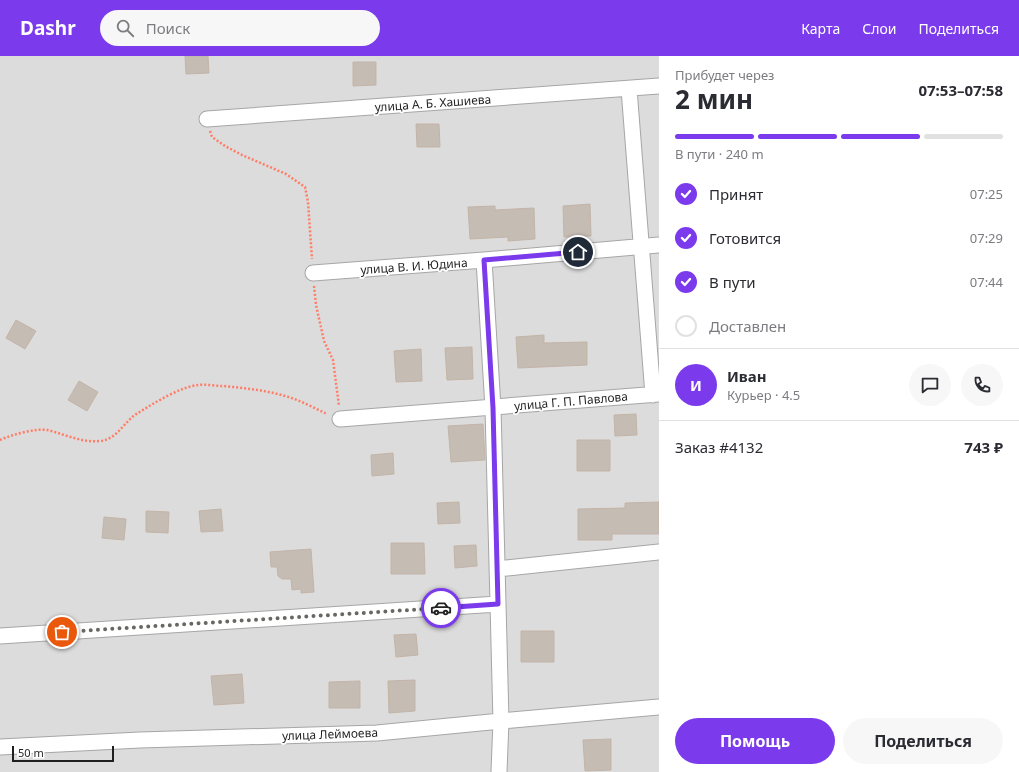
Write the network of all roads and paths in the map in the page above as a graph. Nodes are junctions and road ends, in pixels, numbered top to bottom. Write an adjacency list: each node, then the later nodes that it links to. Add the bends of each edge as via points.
1 (659, 86): 2 (street, улица А. Б. Хашиева)
2 (629, 89): 3 (street, улица А. Б. Хашиева); 5 (street)
3 (206, 120): 7 (path, via 212,137 242,155 286,174 305,187)
4 (659, 245): 5 (street, улица В. И. Юдина)
5 (641, 247): 6 (street, улица В. И. Юдина); 8 (street)
6 (484, 260): 7 (street, улица В. И. Юдина); 9 (street)
7 (313, 273): 10 (path, via 316,305 324,341 333,360)
8 (656, 395): 9 (street, улица Г. П. Павлова)
9 (493, 408): 10 (street, улица Г. П. Павлова); 13 (street)
10 (340, 419): 11 (path, via 286,396 250,388 199,385 185,388 136,414 108,439 84,441 46,430 36,430)
11 (0, 440)
12 (659, 552): 13 (street)
13 (497, 569): 14 (street)
14 (498, 604): 15 (street); 17 (street)
15 (0, 636)
16 (659, 707): 17 (street, улица Леймоева)
17 (501, 721): 18 (street, улица Леймоева, via 377,733); 19 (street)
18 (0, 747)
19 (499, 772)

